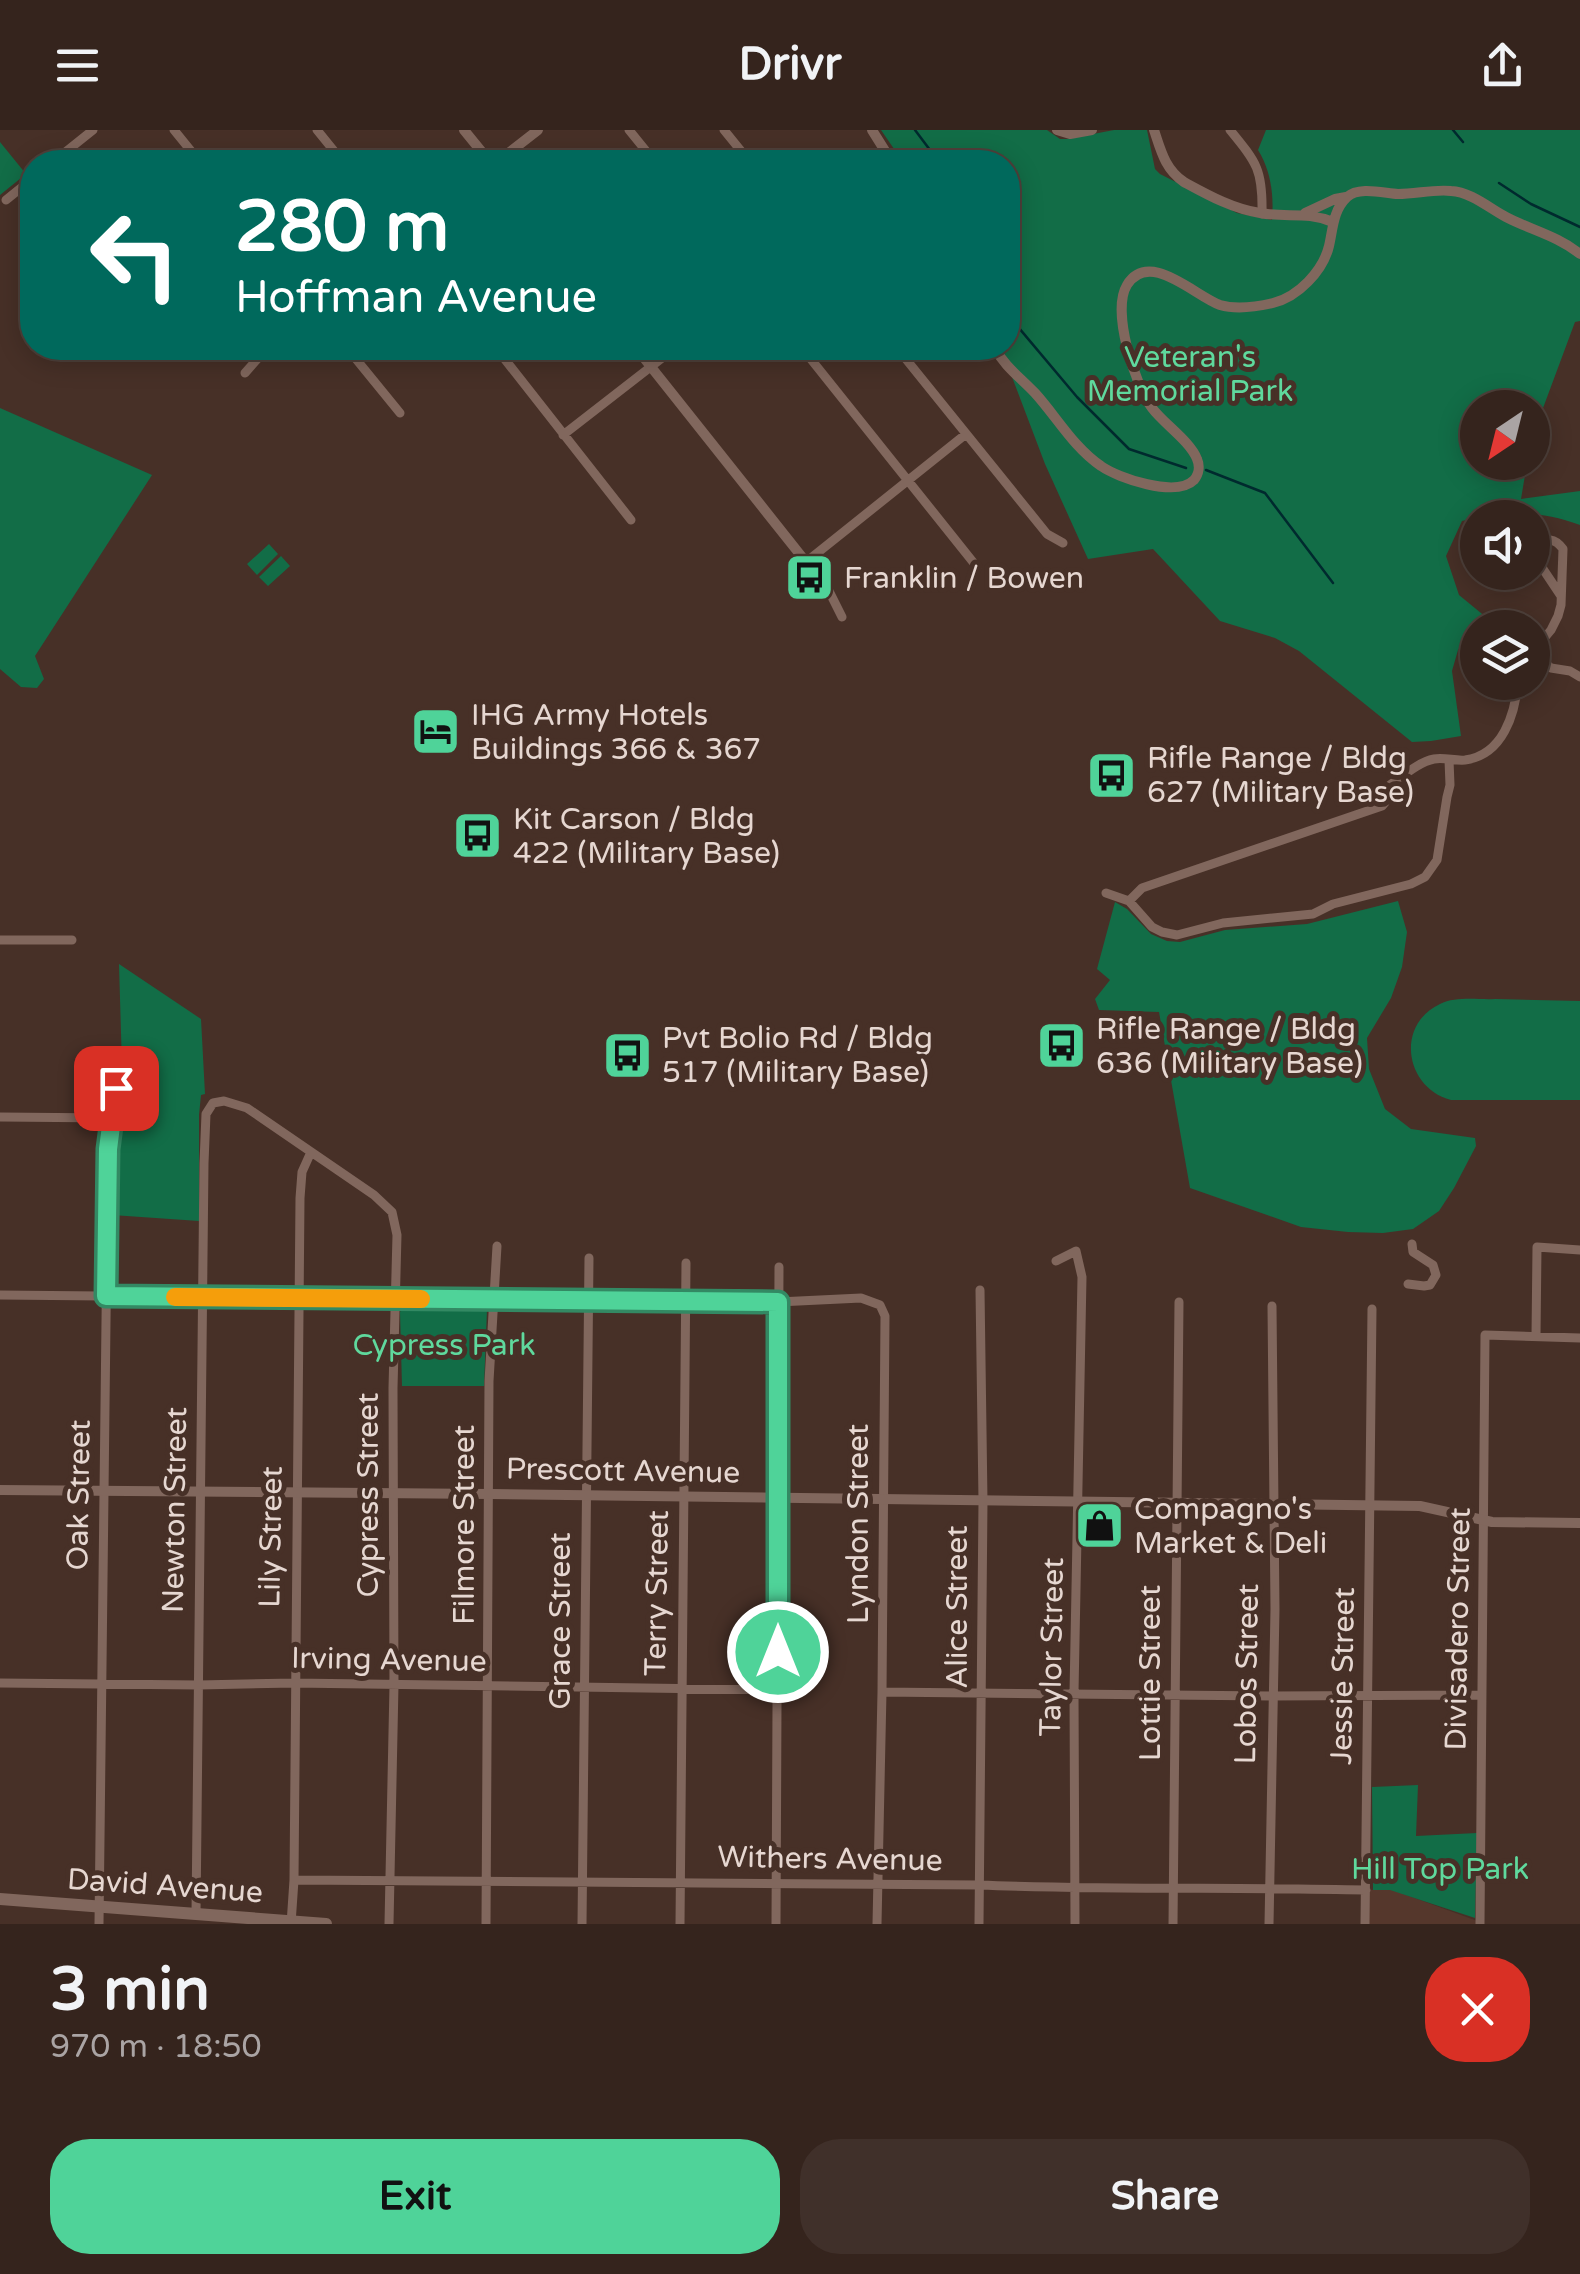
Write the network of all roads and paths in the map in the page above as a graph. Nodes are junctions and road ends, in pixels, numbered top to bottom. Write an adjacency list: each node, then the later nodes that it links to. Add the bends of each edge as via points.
1 (94, 130): 12 (street)
2 (174, 130): 13 (street)
3 (317, 130): 14 (street)
4 (464, 130): 15 (street)
5 (538, 130): 16 (street)
6 (629, 130): 17 (street)
7 (724, 130): 18 (street)
8 (1057, 130): 9 (street)
9 (1092, 130)
10 (1154, 130): 22 (street, via 1176,176)
11 (1230, 130): 22 (street, via 1257,166)
12 (70, 150)
13 (190, 150)
14 (333, 150)
15 (482, 150)
16 (510, 150)
17 (645, 150)
18 (740, 150)
19 (20, 189): 21 (street)
20 (1346, 198): 23 (street); 24 (street); 26 (street, via 1362,191 1452,190)
21 (6, 200)
22 (1262, 214): 23 (street)
23 (1307, 214): 24 (street); 25 (street)
24 (1333, 222): 25 (street)
25 (1331, 239): 34 (street, via 1316,272 1277,302 1219,304 1154,272 1128,283 1122,315 1139,387 1198,462 1196,478 1180,487 1130,480 1096,463)
26 (1580, 254)
27 (256, 360): 36 (street)
28 (358, 360): 37 (street)
29 (505, 360): 39 (street)
30 (646, 360): 35 (street)
31 (660, 360): 35 (street)
32 (812, 360): 40 (street)
33 (907, 360): 38 (street)
34 (1004, 360)
35 (652, 367): 39 (street); 43 (street)
36 (244, 374)
37 (400, 413)
38 (966, 434): 40 (street); 42 (street, via 1047,534)
39 (563, 436): 41 (street)
40 (908, 480): 43 (street); 44 (street)
41 (631, 520)
42 (1063, 544)
43 (806, 562): 46 (street)
44 (977, 567)
45 (1561, 596): 45 (street, via 1535,557 1536,546 1547,539 1563,549); 47 (street)
46 (842, 617)
47 (1550, 630)
48 (1550, 667): 49 (street)
49 (1580, 677)
50 (1516, 700): 51 (street, via 1488,752)
51 (1449, 760): 53 (street, via 1430,760 1387,787 1382,806 1142,888); 53 (street, via 1438,860 1417,881 1313,914 1177,935 1152,927)
52 (1106, 893): 53 (street)
53 (1128, 901)
54 (0, 940): 55 (street)
55 (72, 940)
56 (118, 1068): 58 (street, Oak Street)
57 (0, 1117): 58 (street)
58 (112, 1118): 70 (street, Oak Street)
59 (310, 1152): 71 (street, Newton Street, via 235,1102 209,1108); 72 (street, Lily Street, via 302,1172); 74 (street, Cypress Street, via 388,1207 395,1220)
60 (1412, 1244): 67 (street, via 1436,1275 1430,1285)
61 (497, 1246): 73 (street, Filmore Street)
62 (1580, 1250): 81 (street, via 1537,1247)
63 (589, 1258): 75 (street, Grace Street)
64 (1056, 1261): 94 (street, Taylor Street, via 1076,1251 1082,1277)
65 (686, 1263): 76 (street, Terry Street)
66 (778, 1267): 77 (street)
67 (1408, 1284)
68 (980, 1290): 93 (street, Alice Street)
69 (0, 1295): 70 (street)
70 (106, 1296): 71 (street); 84 (street, Oak Street)
71 (203, 1297): 72 (street); 85 (street, Newton Street)
72 (299, 1298): 74 (street); 86 (street, Lily Street)
73 (492, 1298): 74 (street); 75 (street); 88 (street, Filmore Street)
74 (396, 1300): 87 (street, Cypress Street)
75 (589, 1300): 76 (street); 89 (street, Grace Street)
76 (685, 1302): 77 (street); 90 (street, Terry Street)
77 (778, 1302): 91 (street); 92 (street, Lyndon Street, via 861,1298 880,1305)
78 (1178, 1302): 95 (street, Lottie Street)
79 (1272, 1306): 96 (street, Lobos Street)
80 (1372, 1309): 97 (street, Jessie Street)
81 (1536, 1336): 82 (street); 98 (street, Divisadero Street, via 1485,1335)
82 (1580, 1338)
83 (0, 1490): 84 (street, Prescott Avenue)
84 (105, 1492): 85 (street, Prescott Avenue); 102 (street, Oak Street)
85 (200, 1492): 86 (street, Prescott Avenue); 103 (street, Newton Street)
86 (296, 1493): 87 (street, Prescott Avenue); 101 (street, Lily Street)
87 (393, 1494): 88 (street, Prescott Avenue); 104 (street, Cypress Street)
88 (490, 1494): 89 (street, Prescott Avenue); 105 (street, Filmore Street)
89 (585, 1496): 90 (street, Prescott Avenue); 106 (street, Grace Street)
90 (683, 1497): 91 (street, Prescott Avenue); 107 (street, Terry Street)
91 (779, 1499): 92 (street, Prescott Avenue); 108 (street)
92 (882, 1499): 93 (street, Prescott Avenue); 109 (street, Lyndon Street)
93 (983, 1501): 94 (street, Prescott Avenue); 110 (street, Alice Street)
94 (1079, 1501): 95 (street, Prescott Avenue); 111 (street, Taylor Street)
95 (1176, 1502): 96 (street, Prescott Avenue); 112 (street, Lottie Street)
96 (1274, 1504): 97 (street, Prescott Avenue); 114 (street, Lobos Street)
97 (1370, 1505): 98 (street, Prescott Avenue, via 1433,1507); 115 (street, Jessie Street)
98 (1484, 1520): 99 (street, Prescott Avenue); 113 (street, Divisadero Street)
99 (1580, 1523)
100 (0, 1683): 102 (street, Irving Avenue)
101 (294, 1683): 103 (street, Irving Avenue); 104 (street, Irving Avenue); 116 (street, Lily Street)
102 (102, 1684): 103 (street, Irving Avenue); 129 (street, Oak Street)
103 (199, 1685): 130 (street, Newton Street)
104 (394, 1685): 105 (street, Irving Avenue); 117 (street, Cypress Street)
105 (488, 1686): 106 (street, Irving Avenue); 118 (street, Filmore Street)
106 (585, 1688): 107 (street, Irving Avenue); 119 (street, Grace Street)
107 (680, 1688): 108 (street, Irving Avenue); 120 (street, Terry Street)
108 (778, 1690): 121 (street)
109 (882, 1692): 110 (street); 122 (street, Lyndon Street)
110 (982, 1692): 111 (street); 123 (street, Alice Street)
111 (1074, 1693): 112 (street); 126 (street, Taylor Street)
112 (1174, 1695): 114 (street); 124 (street, Lottie Street)
113 (1481, 1695): 115 (street); 145 (street, Divisadero Street)
114 (1271, 1696): 115 (street); 125 (street, Lobos Street)
115 (1367, 1696): 127 (street, Jessie Street)
116 (294, 1880): 117 (street, Withers Avenue); 131 (street, Lily Street)
117 (390, 1880): 118 (street, Withers Avenue); 134 (street, Cypress Street)
118 (487, 1881): 119 (street, Withers Avenue); 135 (street, Filmore Street)
119 (583, 1883): 120 (street, Withers Avenue); 136 (street, Grace Street)
120 (681, 1883): 121 (street, Withers Avenue); 137 (street, Terry Street)
121 (777, 1884): 122 (street, Withers Avenue); 138 (street)
122 (879, 1886): 123 (street, Withers Avenue); 139 (street, Lyndon Street)
123 (979, 1886): 126 (street, Withers Avenue); 140 (street, Alice Street)
124 (1175, 1887): 125 (street, Withers Avenue); 126 (street, Withers Avenue); 142 (street, Lottie Street)
125 (1270, 1888): 127 (street, Withers Avenue); 143 (street, Lobos Street)
126 (1076, 1889): 141 (street, Taylor Street)
127 (1366, 1890): 144 (street, Jessie Street)
128 (0, 1899): 129 (main road, David Avenue)
129 (100, 1906): 130 (main road, David Avenue); 132 (street, Oak Street)
130 (196, 1914): 131 (main road, David Avenue)
131 (291, 1922): 133 (main road, David Avenue)
132 (99, 1924)
133 (326, 1924)
134 (389, 1924)
135 (486, 1924)
136 (582, 1924)
137 (680, 1924)
138 (776, 1924)
139 (876, 1924)
140 (979, 1924)
141 (1075, 1924)
142 (1173, 1924)
143 (1268, 1924)
144 (1365, 1924)
145 (1480, 1924)

